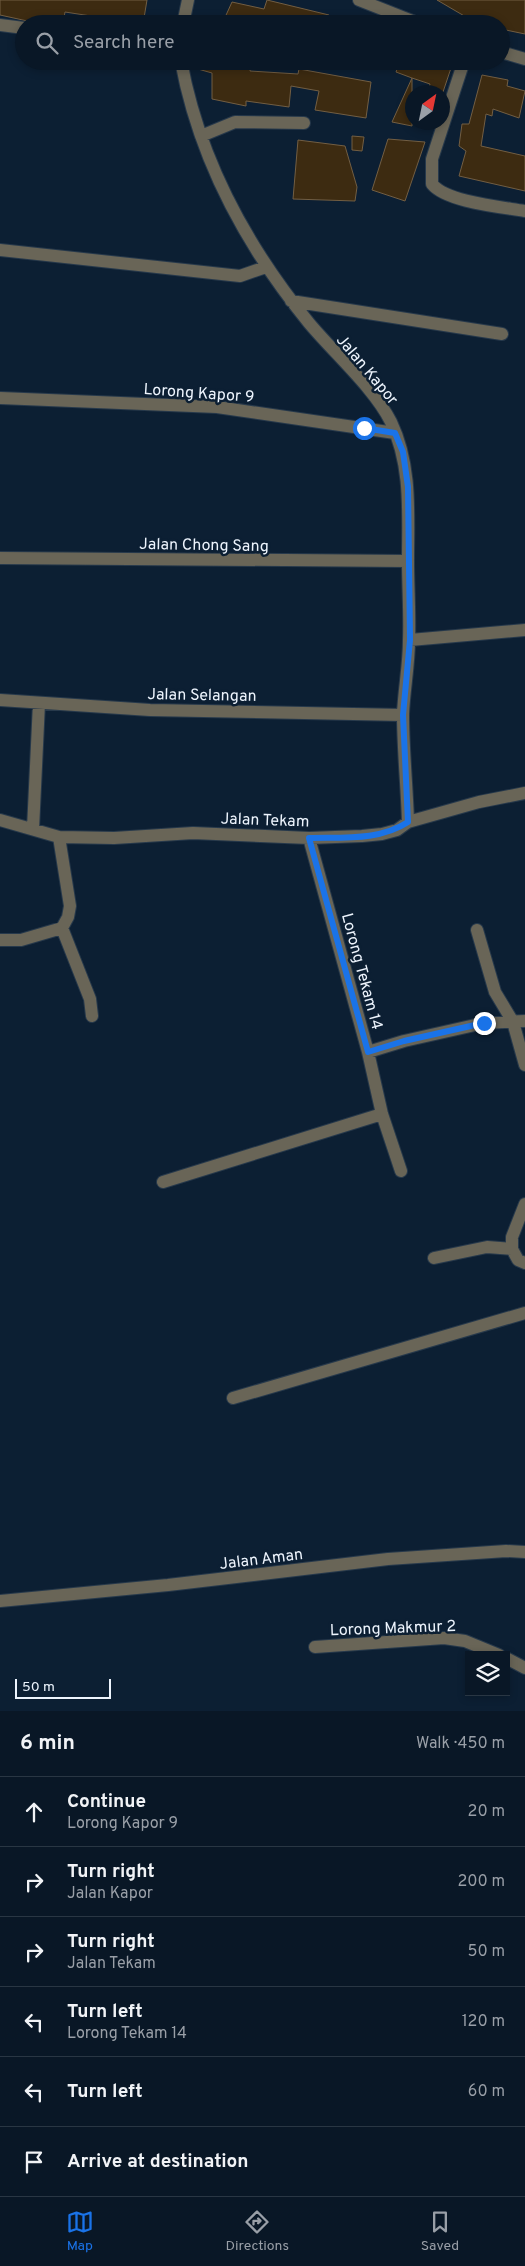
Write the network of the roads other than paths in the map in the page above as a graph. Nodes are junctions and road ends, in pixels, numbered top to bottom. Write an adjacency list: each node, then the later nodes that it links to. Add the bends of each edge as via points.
1 (188, 0): 3 (street)
2 (359, 0): 4 (street)
3 (184, 15)
4 (397, 15)
5 (0, 24): 6 (street)
6 (15, 26)
7 (510, 55): 8 (street)
8 (525, 59)
9 (182, 70): 12 (street, Jalan Kapor, via 186,92)
10 (461, 70): 13 (street, via 432,159 432,184 435,189 451,196)
11 (304, 123): 12 (street, via 235,122)
12 (201, 136): 15 (street, Jalan Kapor, via 231,208)
13 (525, 211)
14 (0, 250): 15 (street, via 240,276)
15 (266, 267): 16 (street, Jalan Kapor)
16 (292, 301): 17 (street); 19 (street, Jalan Kapor, via 379,403)
17 (502, 334)
18 (0, 398): 19 (street, Lorong Kapor 9, via 217,407)
19 (395, 433): 21 (street, Jalan Kapor, via 403,452 408,487)
20 (0, 558): 21 (street, Jalan Chong Sang)
21 (408, 561): 23 (street, Jalan Kapor)
22 (525, 630): 23 (street)
23 (410, 640): 26 (street, Jalan Kapor)
24 (0, 700): 25 (street, Jalan Selangan)
25 (39, 703): 26 (street, Jalan Selangan, via 150,710); 30 (street)
26 (403, 715): 29 (street, Jalan Kapor)
27 (525, 793): 29 (street, Jalan Tekam)
28 (0, 820): 30 (street, Jalan Tekam)
29 (408, 822): 32 (street, Jalan Tekam, via 397,830 382,834)
30 (33, 829): 31 (street, Jalan Tekam)
31 (59, 837): 32 (street, Jalan Tekam, via 114,838 193,833); 33 (street, via 70,906)
32 (309, 838): 38 (street, Lorong Tekam 14)
33 (62, 928): 35 (street, via 21,940); 36 (street, via 90,999)
34 (477, 930): 37 (street, via 495,992)
35 (0, 940)
36 (92, 1016)
37 (519, 1021): 38 (street, via 484,1023); 39 (street)
38 (368, 1052): 40 (street, Lorong Tekam 14)
39 (525, 1065)
40 (382, 1114): 41 (street, Lorong Tekam 14); 42 (street)
41 (401, 1171)
42 (163, 1182)
43 (525, 1204): 44 (street, via 512,1237)
44 (512, 1249): 45 (street, via 487,1247); 46 (street, via 518,1260)
45 (434, 1258)
46 (525, 1263)
47 (525, 1312): 48 (street)
48 (232, 1398)
49 (525, 1552): 50 (street, Jalan Aman, via 388,1559)
50 (0, 1601)
51 (315, 1647): 52 (street, Lorong Makmur 2, via 444,1638 465,1641)
52 (489, 1651)
53 (510, 1660): 54 (street)
54 (525, 1668)

